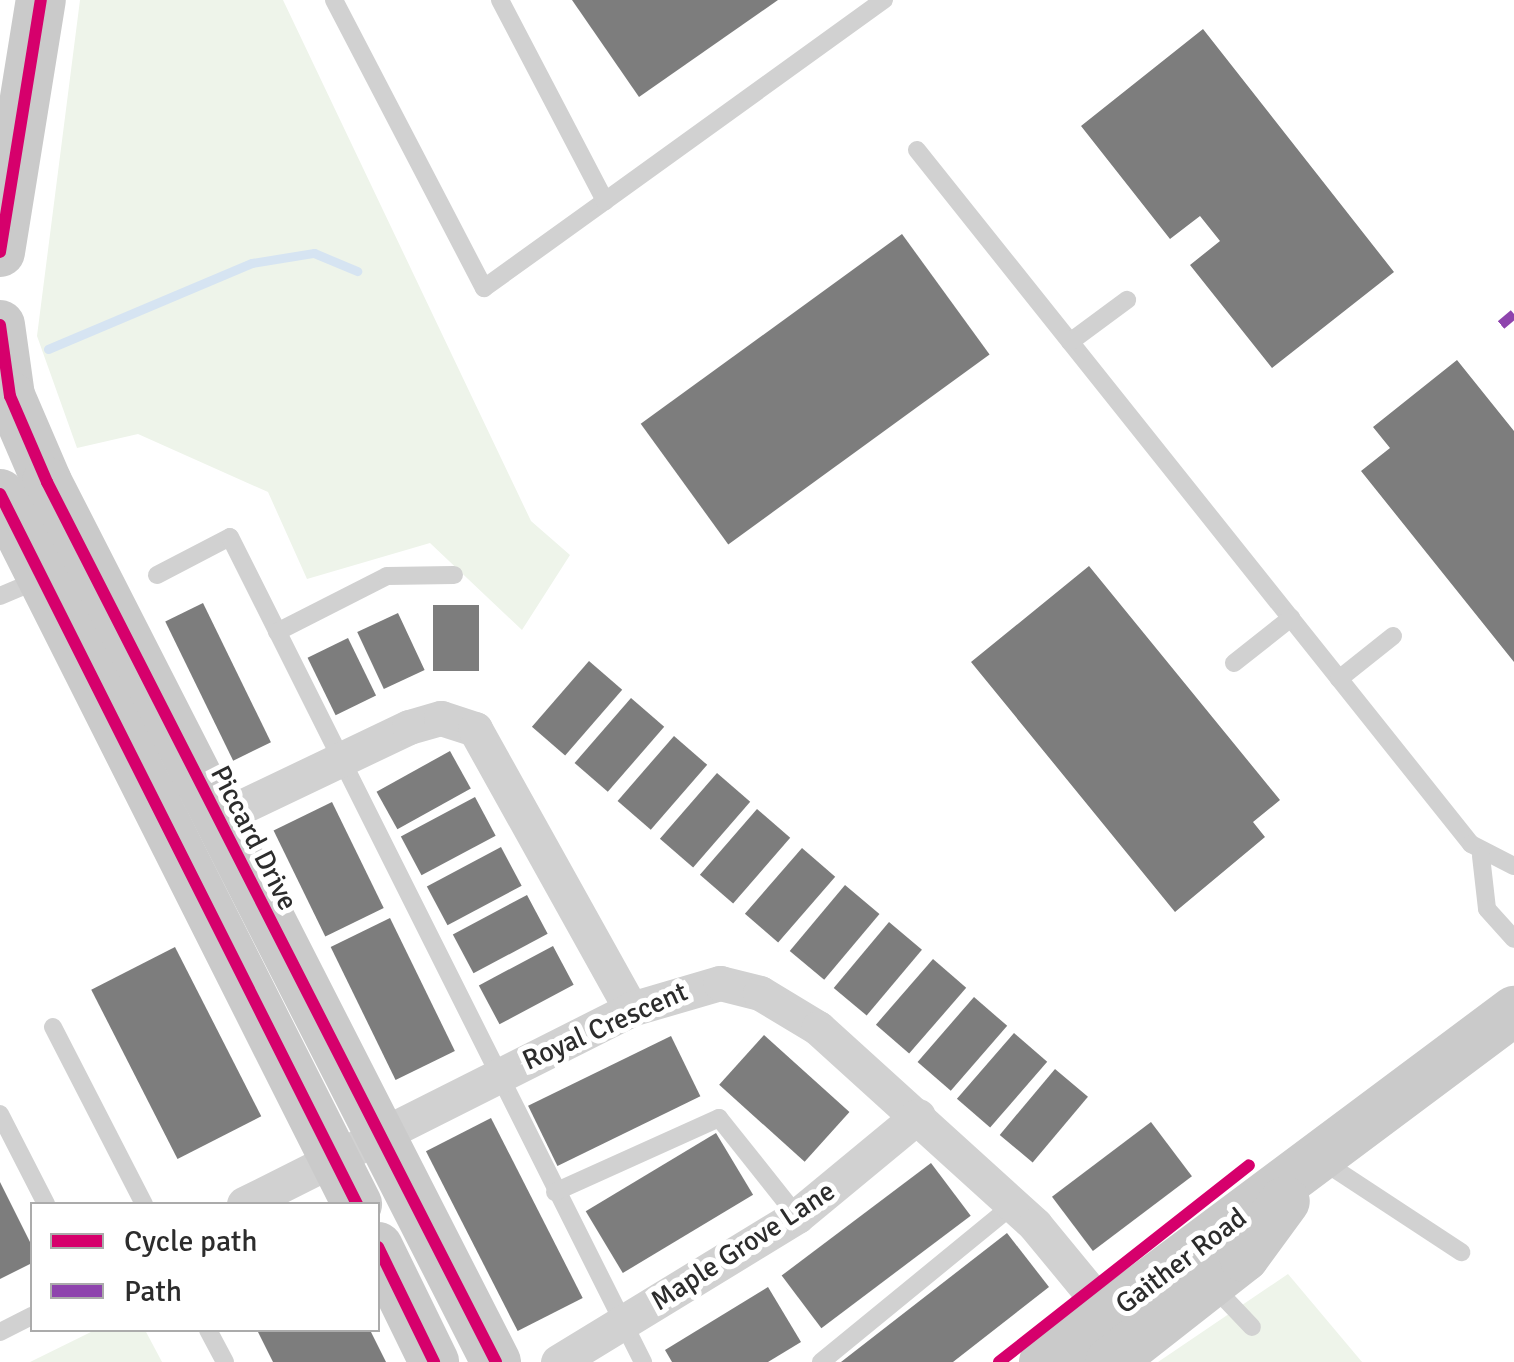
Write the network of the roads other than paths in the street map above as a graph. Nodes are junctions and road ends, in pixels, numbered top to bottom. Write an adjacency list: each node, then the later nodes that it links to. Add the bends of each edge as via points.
1 (41, 0): 7 (street)
2 (334, 0): 6 (lane, via 484,288)
3 (500, 0): 6 (lane)
4 (884, 0): 6 (lane)
5 (917, 150): 10 (lane)
6 (605, 200)
7 (0, 252)
8 (1128, 300): 10 (lane)
9 (0, 326): 21 (street, Piccard Drive, via 17,413)
10 (1070, 342): 15 (lane)
11 (0, 494): 14 (street)
12 (156, 575): 16 (lane, via 230,537)
13 (454, 575): 16 (lane, via 388,576)
14 (20, 587): 33 (street)
15 (1290, 618): 18 (lane); 19 (lane)
16 (277, 632): 20 (lane)
17 (1393, 636): 19 (lane)
18 (1234, 662)
19 (1339, 679): 22 (lane)
20 (340, 760): 21 (street); 25 (street, via 440,718 475,729); 28 (lane)
21 (216, 819): 31 (street, Piccard Drive)
22 (1480, 856): 23 (lane); 24 (lane, via 1487,909)
23 (1514, 866)
24 (1514, 940)
25 (630, 1008): 28 (street, Royal Crescent); 30 (street, Royal Crescent, via 720,982 760,993 818,1028)
26 (1514, 1011): 32 (street, Gaither Road)
27 (53, 1027): 36 (lane)
28 (496, 1075): 31 (street, Royal Crescent); 34 (lane)
29 (0, 1114): 35 (lane)
30 (918, 1116): 39 (street, Royal Crescent); 40 (street, Maple Grove Lane)
31 (378, 1136): 33 (street, Royal Crescent); 52 (street, Piccard Drive)
32 (1316, 1157): 42 (lane, via 1359,1194); 43 (street, Gaither Road, via 1244,1257); 49 (street, Gaither Road)
33 (334, 1158): 37 (street, Royal Crescent); 38 (street)
34 (556, 1192): 40 (lane, via 719,1118); 45 (lane)
35 (45, 1202)
36 (143, 1202)
37 (248, 1202)
38 (355, 1202)
39 (1014, 1204): 49 (street, Royal Crescent); 55 (lane)
40 (797, 1216): 45 (street, Maple Grove Lane)
41 (380, 1251): 51 (street)
42 (1461, 1252)
43 (1210, 1284): 46 (lane); 49 (street, Gaither Road)
44 (30, 1317): 47 (lane)
45 (623, 1324): 53 (street, Maple Grove Lane); 54 (lane)
46 (1252, 1327)
47 (0, 1332)
48 (209, 1332): 50 (lane)
49 (1110, 1339): 56 (street, Gaither Road)
50 (225, 1362)
51 (434, 1362)
52 (496, 1362)
53 (558, 1362)
54 (643, 1362)
55 (821, 1362)
56 (1044, 1362)

